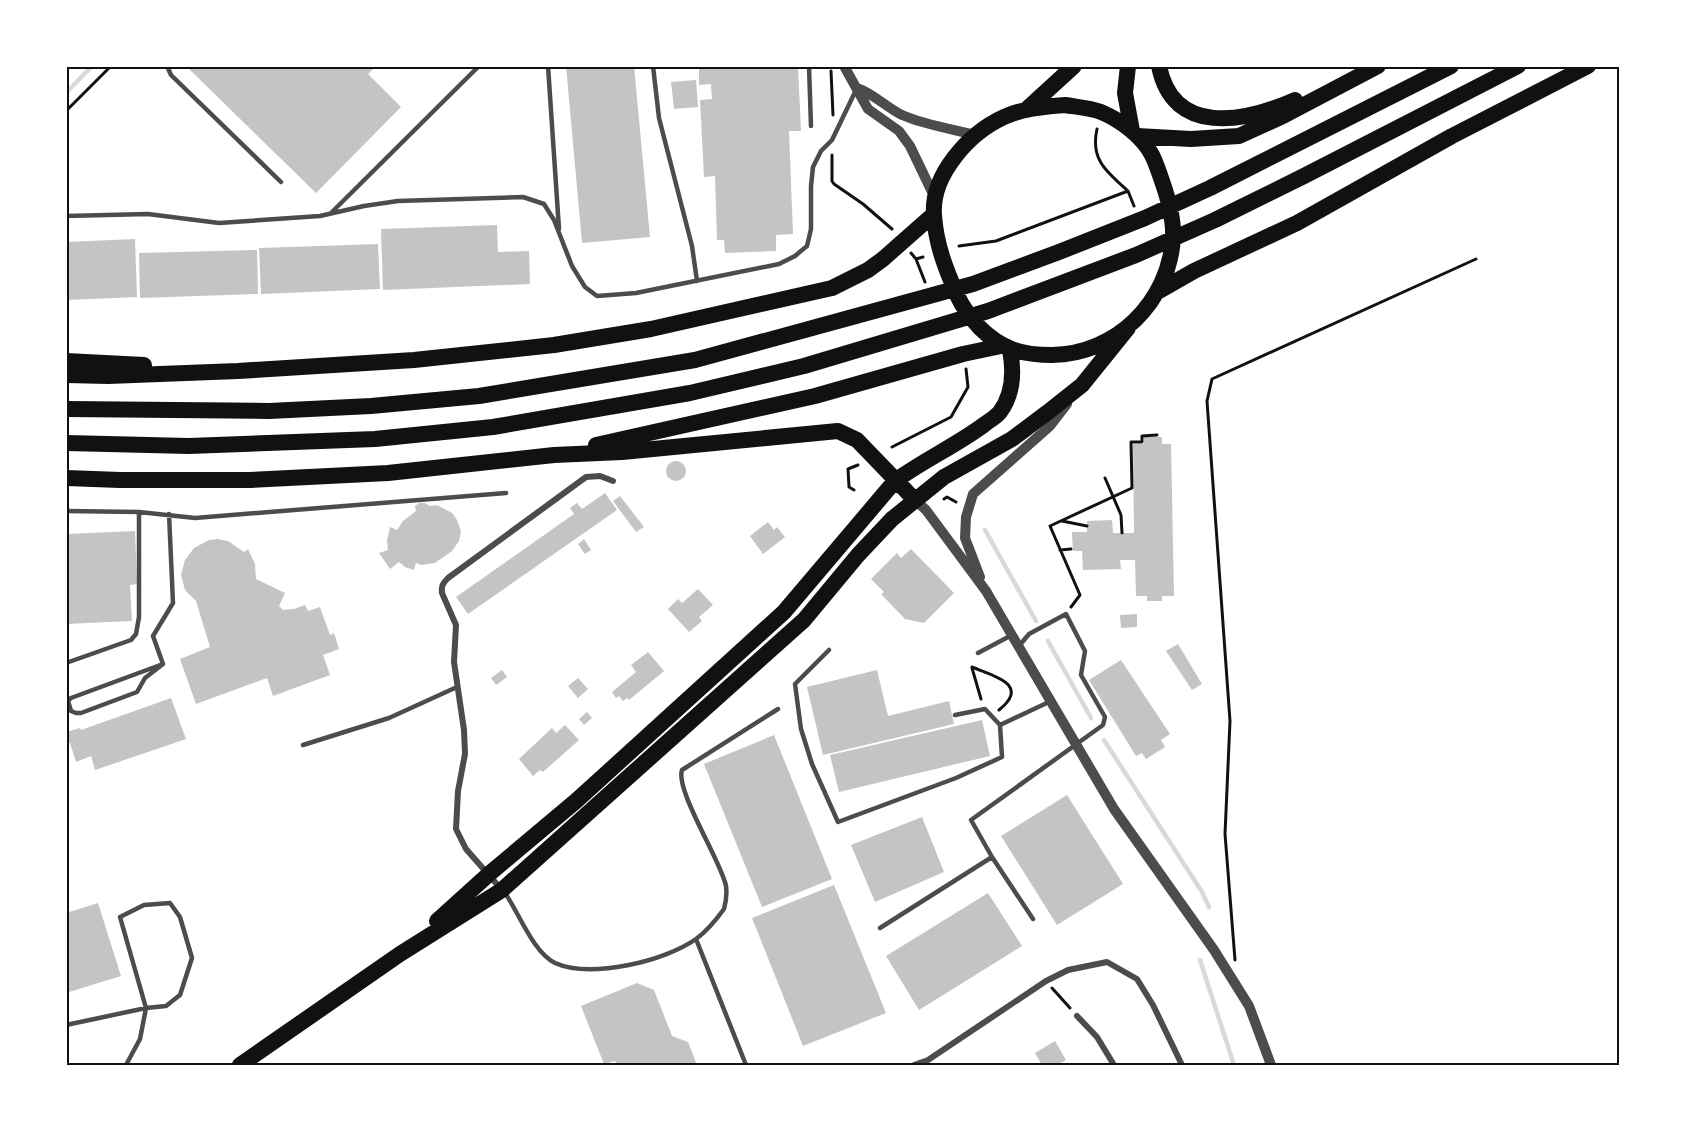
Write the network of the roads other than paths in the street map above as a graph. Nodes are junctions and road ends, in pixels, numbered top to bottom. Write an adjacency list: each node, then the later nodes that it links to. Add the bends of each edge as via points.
1 (167, 66): 20 (lane, via 171,75)
2 (479, 66): 22 (lane)
3 (548, 66): 24 (lane)
4 (653, 66): 25 (lane, via 659,118 692,246)
5 (809, 66): 17 (lane)
6 (844, 66): 15 (street)
7 (1074, 66): 16 (highway)
8 (1128, 66): 18 (highway, via 1125,93)
9 (1159, 66): 10 (highway, via 1163,86 1178,104 1194,114 1218,118 1256,114 1286,104)
10 (1366, 66)
11 (1378, 66): 18 (highway, via 1283,117 1239,135 1191,139)
12 (1451, 66): 33 (highway, via 1210,188 1059,252 973,284 695,360 479,396 371,406 269,411)
13 (1518, 66): 34 (highway, via 1215,220 1058,286 804,366 690,393 494,428 375,439 189,446)
14 (1588, 66): 26 (highway, via 1297,223)
15 (857, 88): 19 (street, via 908,117); 21 (street, via 868,108 900,131 910,146); 25 (lane, via 832,140 813,167 810,237 802,252 762,269)
16 (1028, 108): 18 (highway, via 1065,105 1096,111); 19 (highway, via 1002,117)
17 (811, 126)
18 (1135, 133): 26 (highway, via 1152,154 1172,216 1172,252)
19 (976, 135): 21 (highway, via 954,158 939,183)
20 (281, 182)
21 (934, 206): 28 (highway, via 941,259 960,302 972,319); 30 (highway, via 898,246 868,270 832,288 756,307 554,345 414,360)
22 (330, 214): 23 (lane, via 219,223 148,214); 24 (lane, via 398,201 523,197 544,204)
23 (66, 216)
24 (560, 234): 25 (lane, via 579,278 597,296)
25 (697, 281)
26 (1159, 291): 27 (highway)
27 (1128, 328): 28 (highway, via 1094,348 1066,355 1035,355); 32 (highway)
28 (1006, 348): 35 (highway, via 963,354 815,396); 38 (highway, via 1013,375 999,414)
29 (66, 361): 30 (highway)
30 (238, 371): 31 (highway)
31 (66, 375)
32 (1082, 385): 40 (highway, via 1011,439); 44 (street, via 1050,426 973,495 964,538)
33 (66, 409)
34 (66, 443)
35 (554, 455): 36 (highway, via 388,473 250,480); 38 (highway, via 838,431 857,440)
36 (66, 478)
37 (613, 481): 51 (street, via 600,476 585,477 443,583 442,593 456,625)
38 (895, 481): 40 (highway); 59 (highway, via 784,612 576,801)
39 (506, 493): 43 (lane, via 195,518)
40 (914, 499): 44 (street); 60 (highway, via 858,555 804,620)
41 (66, 511): 42 (lane)
42 (139, 512): 43 (lane); 49 (lane, via 136,633 131,640)
43 (169, 514): 50 (lane, via 173,603 153,636)
44 (986, 591): 45 (street)
45 (1012, 635): 46 (street); 48 (lane)
46 (1018, 647): 52 (street); 56 (lane, via 1029,634 1066,614 1085,651 1081,675 1105,717 1102,725)
47 (829, 650): 55 (lane, via 795,684 801,729 838,822 1002,757)
48 (978, 652)
49 (66, 663)
50 (163, 664): 50 (lane, via 145,678 137,692 81,713 71,711 70,698)
51 (457, 687): 57 (lane, via 389,718); 59 (street, via 465,754 456,829 466,849)
52 (1051, 700): 55 (lane); 56 (street)
53 (778, 709): 63 (lane, via 682,770 687,795 726,885 724,909)
54 (955, 715): 55 (lane, via 985,709)
55 (1000, 725)
56 (1076, 744): 58 (lane, via 971,820); 75 (street, via 1114,809 1249,1006)
57 (303, 745)
58 (992, 857): 61 (lane); 62 (lane)
59 (489, 874): 60 (street); 64 (highway)
60 (502, 890): 63 (lane, via 537,946 562,964 603,969 667,953); 64 (highway)
61 (1033, 919)
62 (880, 928)
63 (696, 939): 71 (lane)
64 (400, 954): 70 (highway)
65 (146, 1008): 65 (lane, via 120,917 144,905 170,903 180,917 192,958 180,995 166,1006); 67 (lane); 69 (lane, via 140,1039)
66 (1077, 1016): 73 (street, via 1097,1037)
67 (66, 1025)
68 (929, 1062): 72 (street); 74 (street, via 1046,981 1068,970 1107,962 1137,979)
69 (126, 1065)
70 (240, 1065)
71 (746, 1065)
72 (914, 1065)
73 (1114, 1065)
74 (1182, 1065)
75 (1271, 1065)

